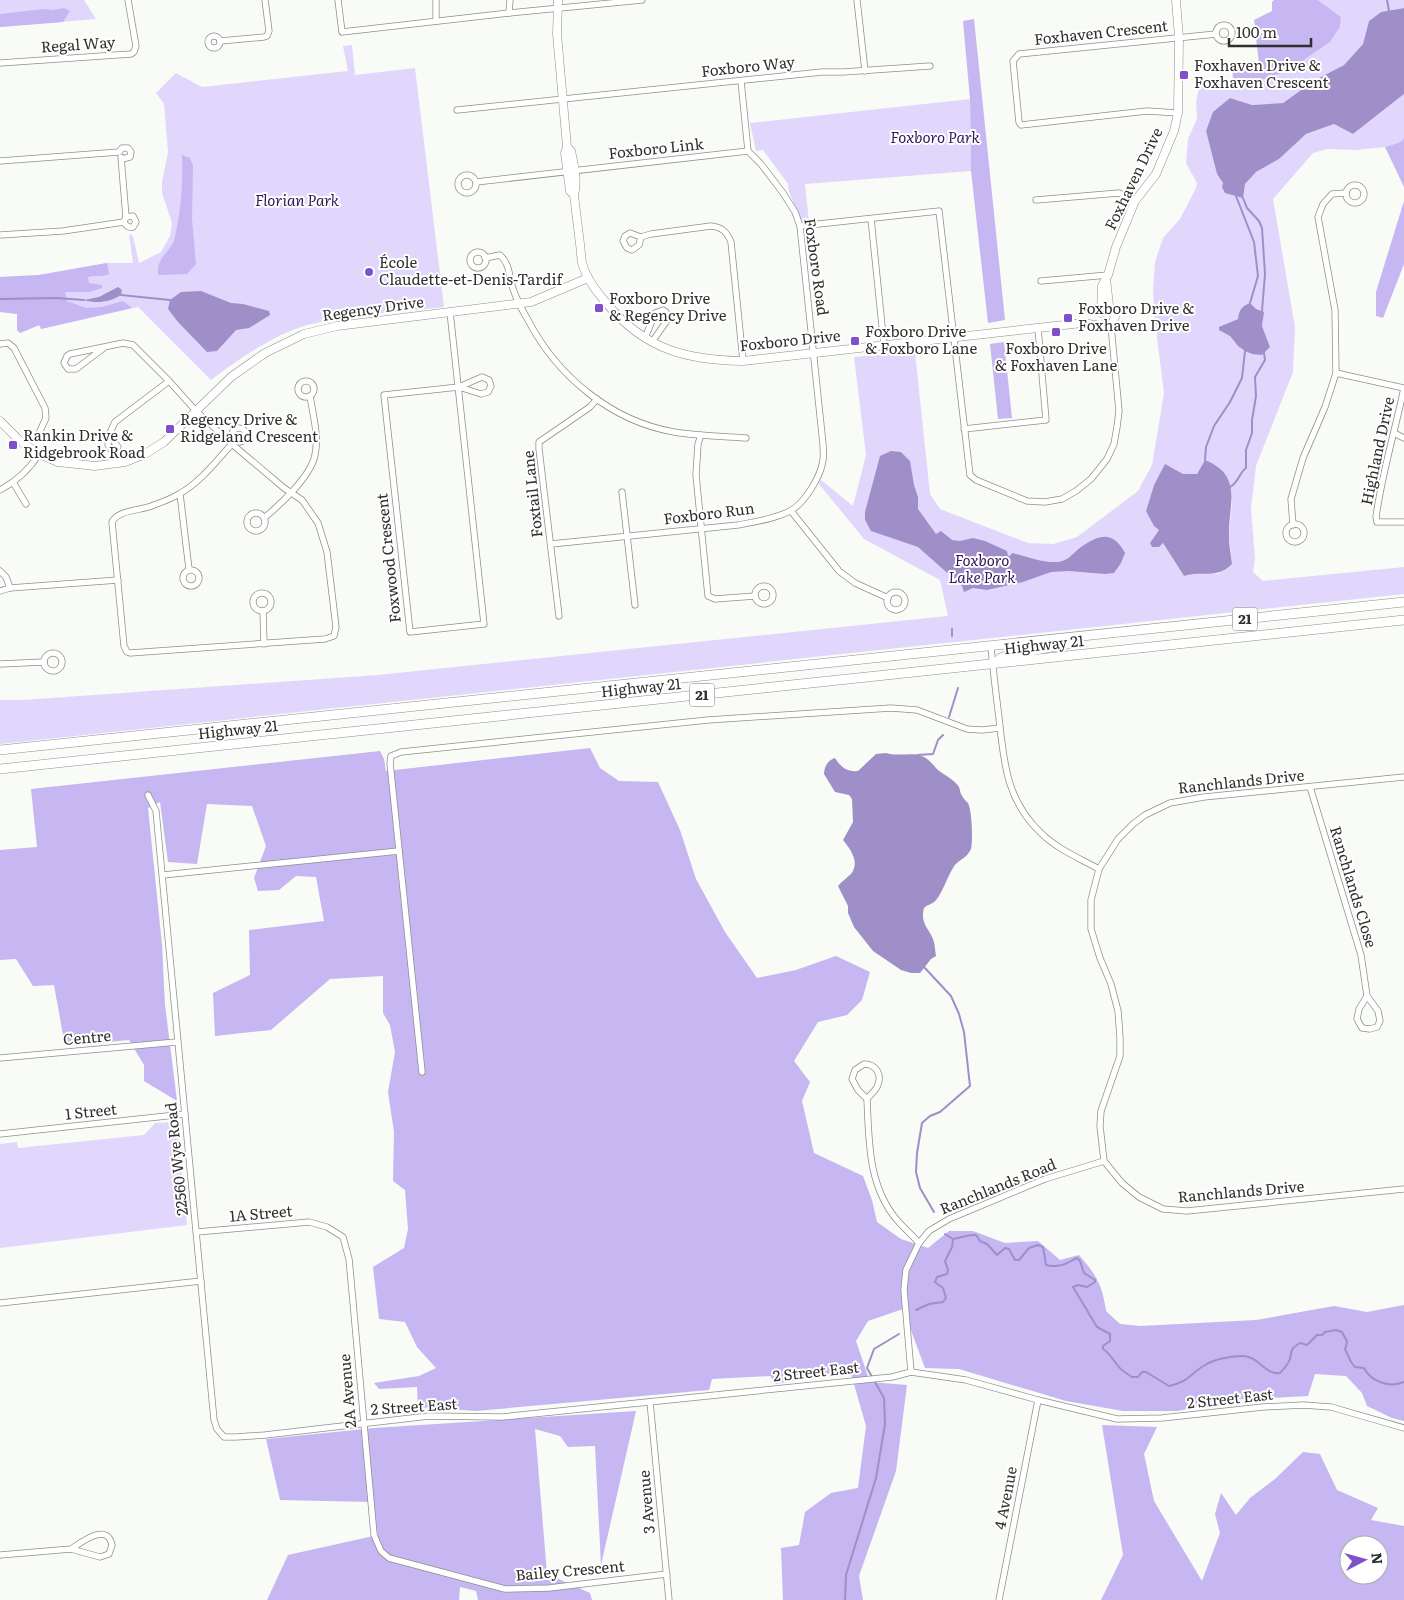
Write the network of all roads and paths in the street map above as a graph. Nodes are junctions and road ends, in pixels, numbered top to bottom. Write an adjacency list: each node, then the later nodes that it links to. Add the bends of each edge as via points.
1 (128, 0): 16 (street, Regal Way, via 136,46 131,54)
2 (265, 0): 15 (street, via 268,36)
3 (338, 0): 12 (street, via 342,32)
4 (436, 0): 12 (street)
5 (510, 0): 11 (street)
6 (642, 0): 9 (street)
7 (857, 0): 18 (street)
8 (1176, 0): 14 (street, Foxhaven Drive)
9 (617, 2): 10 (street)
10 (558, 4): 11 (street); 20 (street, Foxboro Drive, via 557,34)
11 (509, 13): 12 (street)
12 (436, 21)
13 (1216, 34): 14 (street)
14 (1179, 38): 22 (street, Foxhaven Drive); 22 (street, Foxhaven Crescent, via 1019,54 1013,61 1021,125 1147,111)
15 (220, 41)
16 (0, 63)
17 (930, 66): 18 (street, Foxboro Way)
18 (865, 71): 19 (street, Foxboro Way)
19 (742, 81): 20 (street, Foxboro Way); 23 (street)
20 (563, 99): 21 (street, Foxboro Way); 27 (street, Foxboro Drive, via 567,147 572,151)
21 (457, 110)
22 (1178, 113): 31 (street, Foxhaven Drive, via 1163,160)
23 (748, 151): 27 (street, Foxboro Link); 33 (street, Foxboro Road, via 783,193)
24 (119, 152): 25 (street); 25 (street, via 125,148 130,150 130,157); 26 (street)
25 (122, 159): 34 (street, via 125,220 63,231)
26 (0, 161)
27 (571, 171): 28 (street, Foxboro Link); 37 (street, Foxboro Drive, via 576,188 574,195 582,261)
28 (476, 182)
29 (1346, 193): 55 (street, via 1332,194 1318,217 1335,310)
30 (1036, 200): 31 (street, via 1119,193)
31 (1135, 201): 38 (street, Foxhaven Drive)
32 (870, 219): 33 (street); 47 (street, via 939,211); 51 (street)
33 (800, 226): 53 (street, Foxboro Road)
34 (0, 235)
35 (641, 237): 54 (street, via 711,226 727,232 731,242)
36 (486, 258): 40 (street, via 500,255 506,260)
37 (590, 277): 40 (street, Regency Drive, via 539,300); 48 (street, Foxboro Drive, via 595,291 620,319)
38 (1107, 277): 39 (street); 41 (street, Foxhaven Drive); 43 (street, Foxhaven Drive, via 1102,286)
39 (1041, 281)
40 (520, 304): 42 (street, Regency Drive); 60 (street, via 534,332 556,362)
41 (1111, 311): 43 (street, Foxboro Drive); 45 (street, Foxhaven Drive, via 1115,318)
42 (450, 312): 57 (street, Foxwood Crescent); 61 (street, Regency Drive, via 337,326 304,334 265,352 231,376)
43 (1100, 314): 44 (street, Foxboro Drive); 45 (street, Foxhaven Drive)
44 (1082, 323): 45 (street, Foxboro Drive); 46 (street, Foxboro Drive)
45 (1105, 326): 63 (street, via 1113,342 1119,411 1114,444 1091,479 1076,491 1062,499 1027,501 976,480 968,468)
46 (1038, 328): 47 (street, Foxboro Drive); 63 (street, via 1046,420)
47 (953, 336): 51 (street, Foxboro Drive); 63 (street)
48 (644, 338): 49 (street, Foxboro Drive); 49 (street, via 656,313 666,312 668,319)
49 (652, 342): 54 (street, Foxboro Drive, via 697,358)
50 (0, 344): 64 (street, via 8,343 14,348 45,408 46,418)
51 (884, 345): 53 (street, Foxboro Drive)
52 (105, 347): 52 (street, via 70,354 64,363 68,369 76,369); 56 (street, via 123,343 133,345)
53 (815, 352): 54 (street, Foxboro Drive); 78 (street, via 824,459 812,489)
54 (743, 361)
55 (1336, 373): 58 (street); 81 (street, via 1326,407 1302,458 1291,499)
56 (169, 380): 61 (street); 66 (street, via 115,422)
57 (459, 387): 57 (street, via 481,394 488,392 491,386 482,377); 57 (street, Foxwood Crescent, via 484,624 410,632 384,395)
58 (1404, 388): 65 (street, Highland Drive)
59 (310, 396): 74 (street, via 316,454 309,472)
60 (596, 399): 67 (street, via 626,416 657,427); 84 (street, Foxtail Lane, via 590,407 539,442)
61 (196, 411): 70 (street); 71 (street, Regency Drive, via 164,442 124,462 104,466 77,465)
62 (0, 420): 71 (street, Regency Drive)
63 (964, 429)
64 (40, 431)
65 (1394, 433): 69 (street); 80 (street, Highland Drive, via 1385,463 1376,517 1377,522)
66 (109, 435)
67 (701, 435): 68 (street); 82 (street, via 696,475)
68 (746, 438)
69 (1404, 438)
70 (233, 442): 74 (street); 76 (street, via 200,478)
71 (39, 454): 72 (street, via 27,471)
72 (13, 482): 73 (street); 77 (street)
73 (0, 490)
74 (290, 492): 79 (street); 98 (street, via 302,500 318,523 327,552 336,627 334,636 330,638)
75 (622, 492): 83 (street)
76 (180, 494): 85 (street); 87 (street, via 114,518)
77 (26, 504)
78 (791, 511): 82 (street, Foxboro Run, via 738,525); 91 (street, via 839,571 855,583)
79 (264, 518)
80 (1404, 522)
81 (1293, 525)
82 (702, 529): 83 (street, Foxboro Run); 90 (street, via 708,596 715,599)
83 (627, 535): 84 (street, Foxboro Run); 93 (street)
84 (551, 544): 95 (street, Foxtail Lane)
85 (189, 570)
86 (0, 571): 88 (street)
87 (118, 580): 88 (street); 98 (street, via 127,652)
88 (10, 588): 89 (street)
89 (0, 591)
90 (755, 596)
91 (888, 598)
92 (1404, 602): 97 (main road, Highway 21 / 21)
93 (635, 605)
94 (263, 611): 98 (street)
95 (559, 616)
96 (1404, 620): 102 (main road, Highway 21 / 21)
97 (1107, 633): 99 (main road, Highway 21 / 21); 102 (main road, via 1009,655)
98 (264, 644)
99 (991, 646): 102 (street); 104 (main road, Highway 21 / 21)
100 (44, 662): 101 (street)
101 (0, 664)
102 (993, 665): 103 (street); 105 (main road, Highway 21 / 21)
103 (1000, 728): 109 (street, via 967,729 917,710 891,708 708,720 401,752 391,756 390,763); 110 (street, via 1007,777 1025,814 1062,850)
104 (0, 750)
105 (0, 769)
106 (1404, 777): 107 (street, Ranchlands Drive)
107 (1310, 787): 110 (street, Ranchlands Drive, via 1170,803 1133,824 1118,839); 112 (street, Ranchlands Close, via 1361,955)
108 (148, 795): 111 (street, 22560 Wye Road, via 156,811)
109 (399, 851): 111 (street); 115 (street)
110 (1099, 868): 119 (street, Ranchlands Drive, via 1092,900 1091,929 1116,1002 1120,1037 1120,1056 1101,1111)
111 (162, 876): 113 (street, 22560 Wye Road)
112 (1367, 996): 112 (street, Ranchlands Close, via 1356,1019 1362,1028 1370,1029 1377,1027 1380,1021 1378,1011)
113 (177, 1042): 114 (street, Centre); 117 (street, 22560 Wye Road)
114 (0, 1058)
115 (422, 1072)
116 (867, 1099): 116 (street, via 880,1078 876,1068 870,1064 855,1070 852,1079); 123 (street, via 875,1178 896,1220)
117 (185, 1114): 118 (street, 1 Street); 122 (street, 22560 Wye Road)
118 (0, 1134)
119 (1104, 1161): 120 (street, Ranchlands Drive, via 1139,1197 1163,1209 1187,1211); 123 (street, Ranchlands Road, via 1045,1180 949,1219)
120 (1404, 1189)
121 (327, 1227): 122 (street, 1A Street, via 309,1222); 129 (street, 2A Avenue, via 343,1237 349,1259)
122 (197, 1232): 124 (street, 22560 Wye Road)
123 (919, 1243): 126 (street, Ranchlands Road, via 906,1270 904,1290)
124 (201, 1281): 125 (street); 131 (street, 22560 Wye Road, via 214,1420)
125 (0, 1303)
126 (911, 1372): 127 (street, 2 Street East, via 966,1380); 128 (street, 2 Street East)
127 (1038, 1400): 130 (street, 2 Street East, via 1104,1417 1136,1420 1263,1407 1331,1407); 137 (street, 4 Avenue)
128 (650, 1402): 129 (street, 2 Street East, via 502,1417 430,1416); 135 (street, 3 Avenue)
129 (363, 1423): 131 (street, 2 Street East, via 265,1435); 134 (street, 2A Avenue, via 374,1535 381,1551)
130 (1404, 1428)
131 (224, 1436)
132 (71, 1549): 132 (street, via 100,1557 109,1554 112,1545 110,1537 98,1534); 133 (street)
133 (0, 1555)
134 (389, 1558): 135 (street, Bailey Crescent, via 505,1589 549,1588)
135 (666, 1574): 136 (street, 3 Avenue)
136 (669, 1600)
137 (999, 1600)

